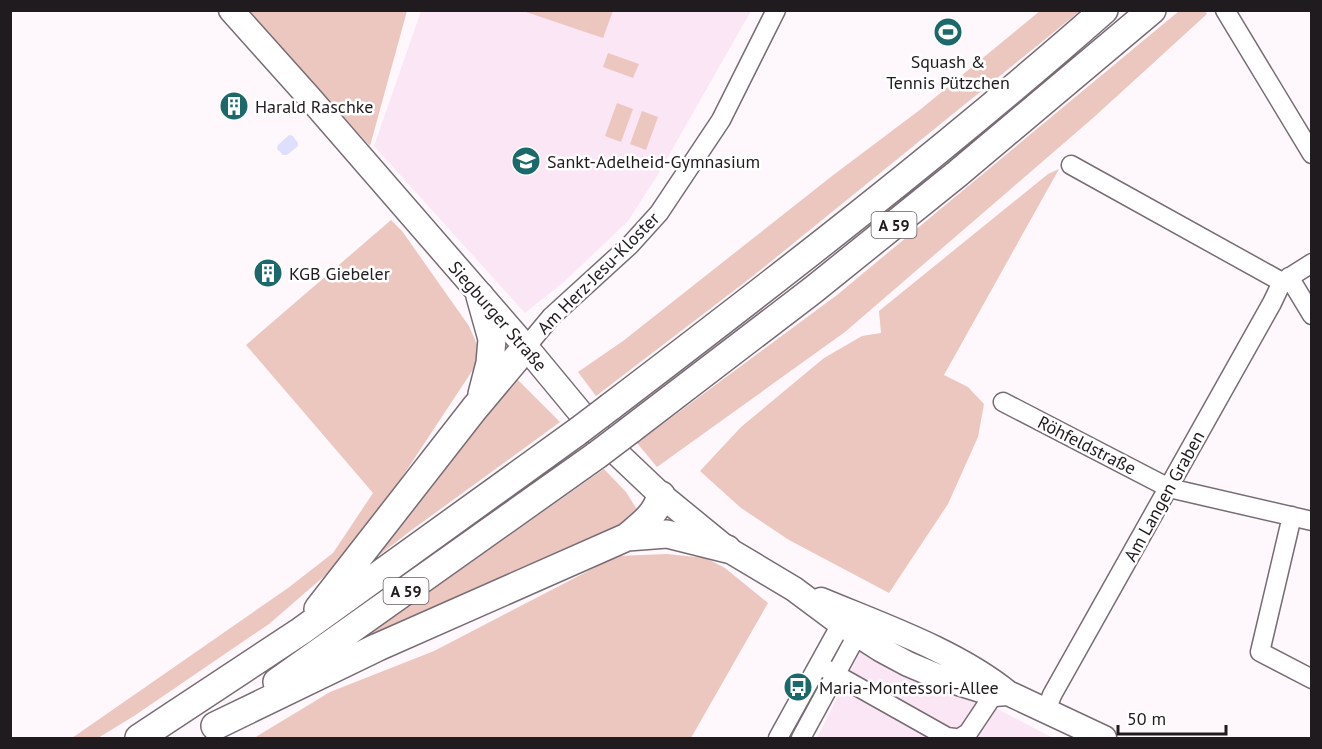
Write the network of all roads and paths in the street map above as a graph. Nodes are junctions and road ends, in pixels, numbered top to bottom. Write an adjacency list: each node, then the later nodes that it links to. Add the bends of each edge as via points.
1 (231, 10): 10 (main road, Siegburger Straße)
2 (776, 10): 12 (street, Am Herz-Jesu-Kloster, via 721,120 659,213)
3 (1104, 10): 22 (highway, A 59, bridge, via 804,259 578,432)
4 (1152, 10): 28 (highway, A 59, bridge, via 813,290 630,430)
5 (1226, 10): 6 (street)
6 (1311, 154)
7 (1071, 165): 9 (street)
8 (1311, 263): 9 (street, Am Langen Graben)
9 (1285, 280): 11 (street); 15 (street, Am Langen Graben)
10 (480, 296): 12 (main road, Siegburger Straße); 13 (highway, via 492,339)
11 (1311, 315)
12 (526, 346): 13 (highway); 16 (main road, Siegburger Straße, via 603,440)
13 (480, 401): 22 (highway)
14 (1004, 402): 15 (street, Röhfeldstraße)
15 (1169, 488): 17 (street, Röhfeldstraße); 27 (street, Am Langen Graben)
16 (661, 495): 19 (highway, via 653,515); 20 (main road, Siegburger Straße)
17 (1292, 516): 18 (street, Röhfeldstraße); 25 (street, via 1260,652)
18 (1311, 521)
19 (627, 537): 20 (highway, via 667,534); 28 (highway, via 378,647)
20 (728, 549): 21 (main road, Siegburger Straße)
21 (855, 625): 23 (street); 24 (street); 26 (main road, Siegburger Straße, via 908,664 939,677)
22 (301, 631): 29 (highway, A 59)
23 (819, 665): 24 (street); 30 (street)
24 (836, 675): 31 (street); 32 (street, via 947,737)
25 (1311, 680)
26 (1000, 691): 27 (main road, Siegburger Straße); 32 (street, via 968,733)
27 (1046, 711): 33 (main road, Siegburger Straße)
28 (205, 732)
29 (139, 738)
30 (778, 738)
31 (801, 738)
32 (957, 738)
33 (1104, 738)

